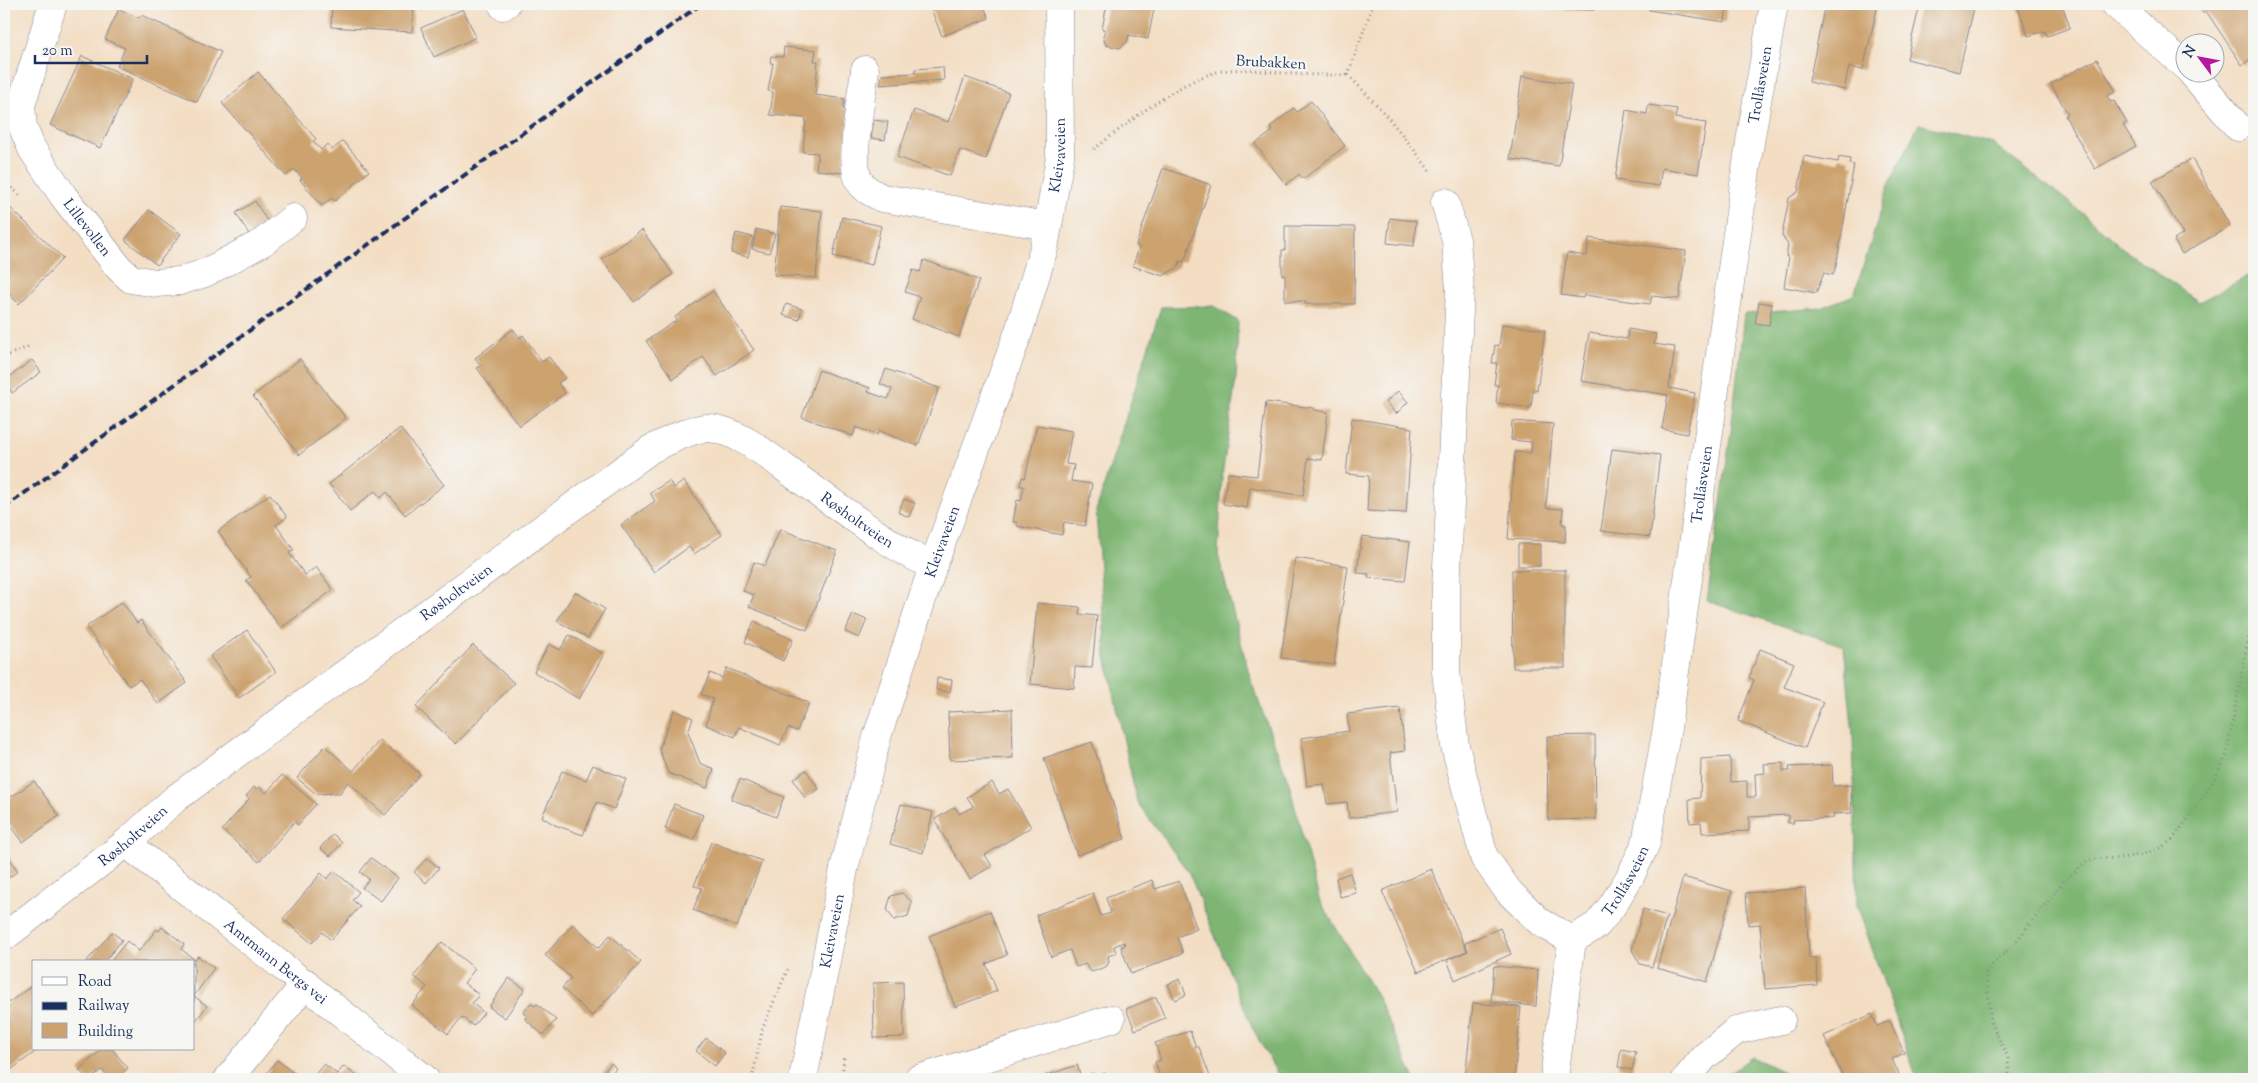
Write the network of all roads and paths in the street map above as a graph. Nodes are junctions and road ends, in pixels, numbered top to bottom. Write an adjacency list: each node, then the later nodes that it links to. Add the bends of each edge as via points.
1 (52, 4): 13 (street, Lillevollen, via 22,105 23,128 32,149 64,197 131,279 156,283 180,281 205,273 263,242)
2 (1059, 4): 14 (street, Kleivaveien, via 1060,157)
3 (1373, 4): 8 (path)
4 (1774, 4): 21 (street, Trollåsveien, via 1747,161 1667,728 1646,843 1612,906 1597,925)
5 (2115, 4): 6 (street)
6 (2176, 58)
7 (865, 70): 14 (street, via 855,150 860,182 870,192 882,198)
8 (1348, 75): 11 (path, Brubakken, via 1314,76 1242,70 1218,72 1193,81 1131,121); 12 (path, via 1409,141 1435,179)
9 (2200, 82): 10 (street)
10 (2238, 127)
11 (1091, 152)
12 (1445, 202): 21 (street, via 1456,240 1460,288 1446,589 1446,672 1455,746 1484,857 1509,892 1540,922)
13 (293, 218)
14 (1048, 226): 17 (street, Kleivaveien, via 1019,331)
15 (30, 346): 16 (path)
16 (4, 356)
17 (933, 566): 19 (street, Røsholtveien, via 888,542 757,449 725,431 707,428 681,435 651,449 176,798); 27 (street, Kleivaveien, via 878,737 853,831)
18 (2254, 608): 31 (path, via 2226,756 2213,782 2174,838 2155,850 2085,862 2064,881 2015,943 1986,973 1991,1023 2008,1057)
19 (126, 843): 20 (street, Røsholtveien); 22 (street, Amtmann Bergs vei)
20 (4, 937)
21 (1572, 940): 29 (street)
22 (306, 984): 25 (street); 26 (street, Amtmann Bergs vei)
23 (1111, 1019): 28 (street)
24 (1781, 1020): 30 (street, via 1737,1030 1704,1057)
25 (228, 1079)
26 (425, 1079)
27 (803, 1079)
28 (918, 1079)
29 (1554, 1079)
30 (1686, 1079)
31 (2009, 1079)

